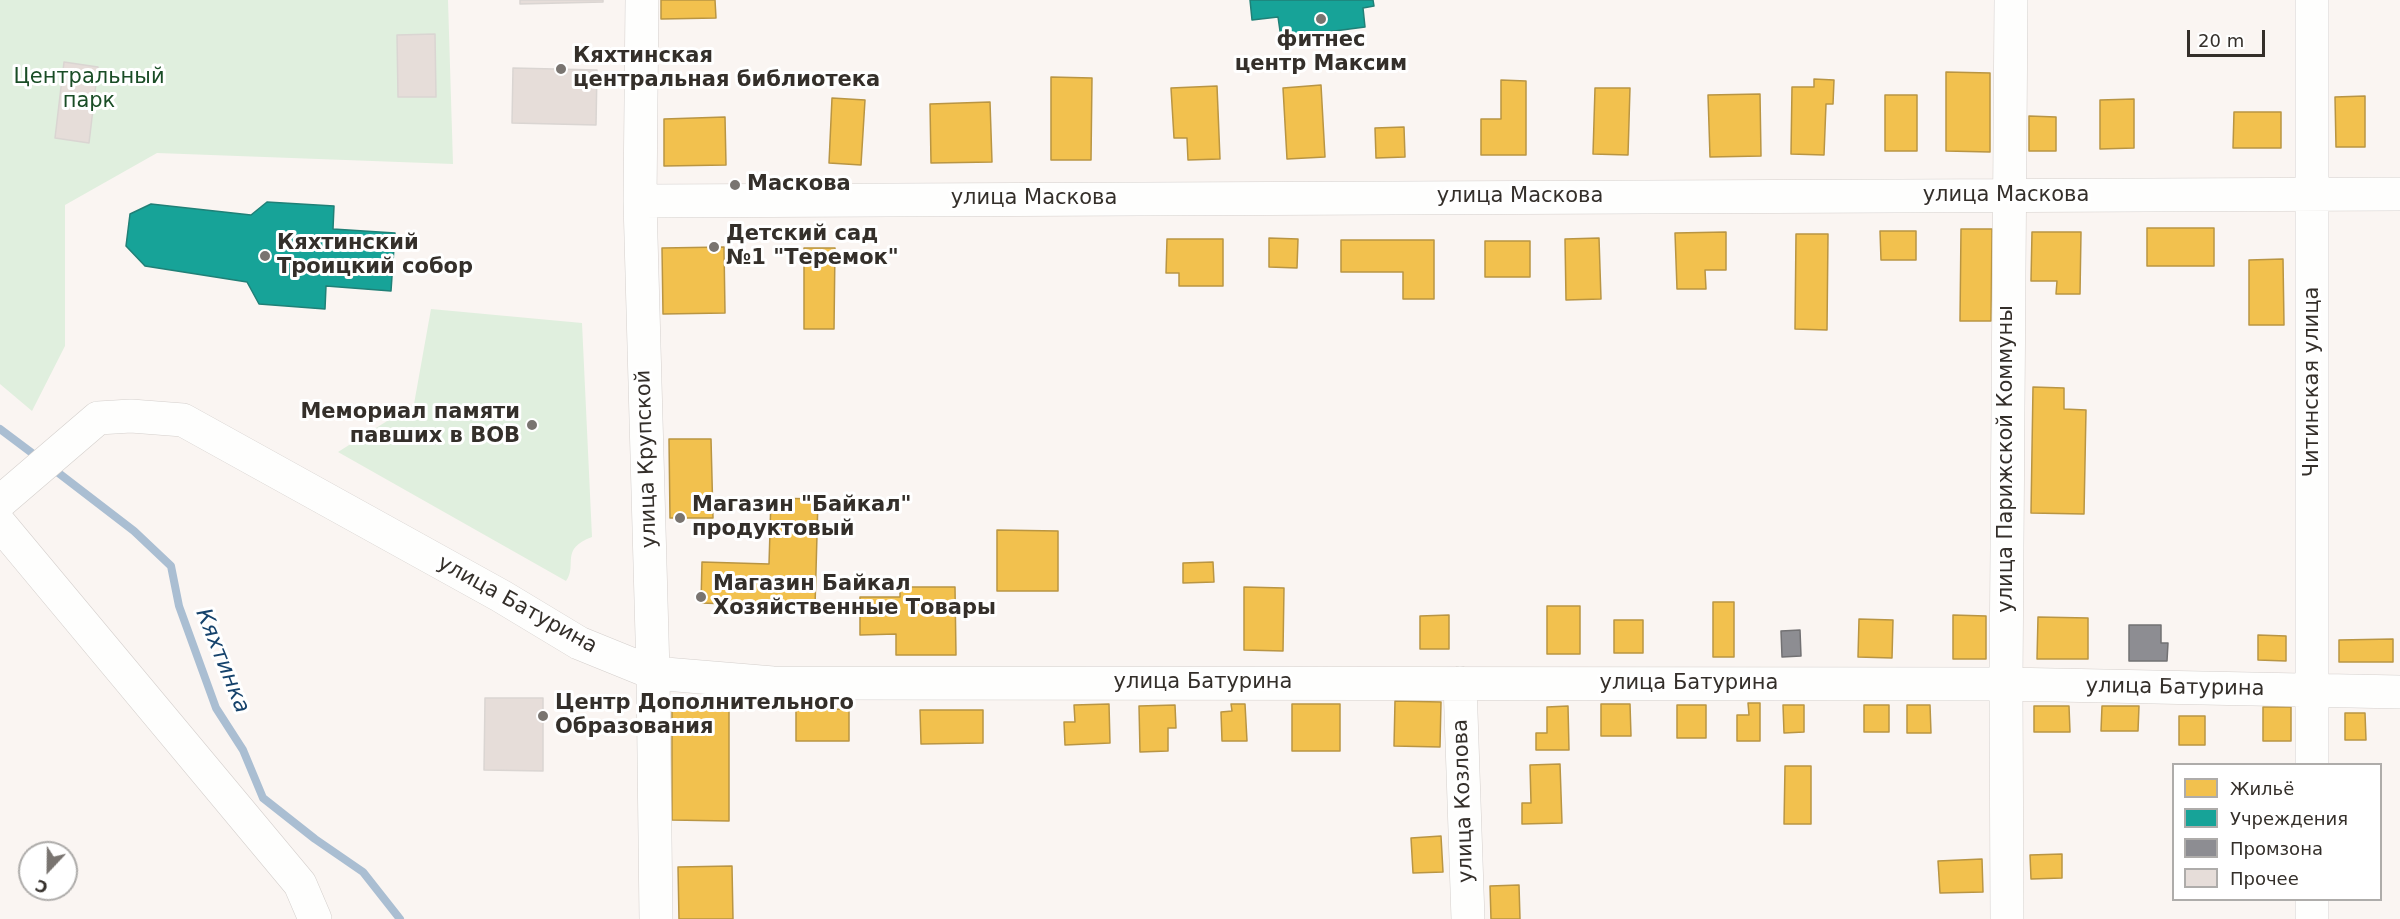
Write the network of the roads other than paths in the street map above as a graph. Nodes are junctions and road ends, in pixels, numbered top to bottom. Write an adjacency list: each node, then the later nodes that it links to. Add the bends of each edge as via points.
1 (642, 0): 7 (street, улица Крупской)
2 (2011, 0): 5 (street, улица Парижской Коммуны)
3 (2312, 0): 6 (street, Читинская улица)
4 (2400, 194): 6 (street, улица Маскова)
5 (2009, 196): 6 (street, улица Маскова); 7 (street, улица Маскова); 11 (street, улица Парижской Коммуны)
6 (2313, 196): 12 (street, Читинская улица)
7 (640, 201): 9 (street, улица Крупской)
8 (6, 503): 9 (street, улица Батурина, via 98,418 183,420 579,643); 16 (street, via 300,884)
9 (653, 673): 10 (street, улица Батурина, via 773,683); 17 (street, улица Крупской)
10 (1460, 683): 11 (street, улица Батурина); 18 (street, улица Козлова)
11 (2006, 684): 12 (street, улица Батурина); 19 (street, улица Парижской Коммуны)
12 (2312, 692): 13 (street, улица Батурина); 14 (street, Читинская улица)
13 (2400, 692)
14 (2312, 763)
15 (2312, 901): 20 (street)
16 (315, 919)
17 (656, 919)
18 (1468, 919)
19 (2007, 919)
20 (2312, 919)

